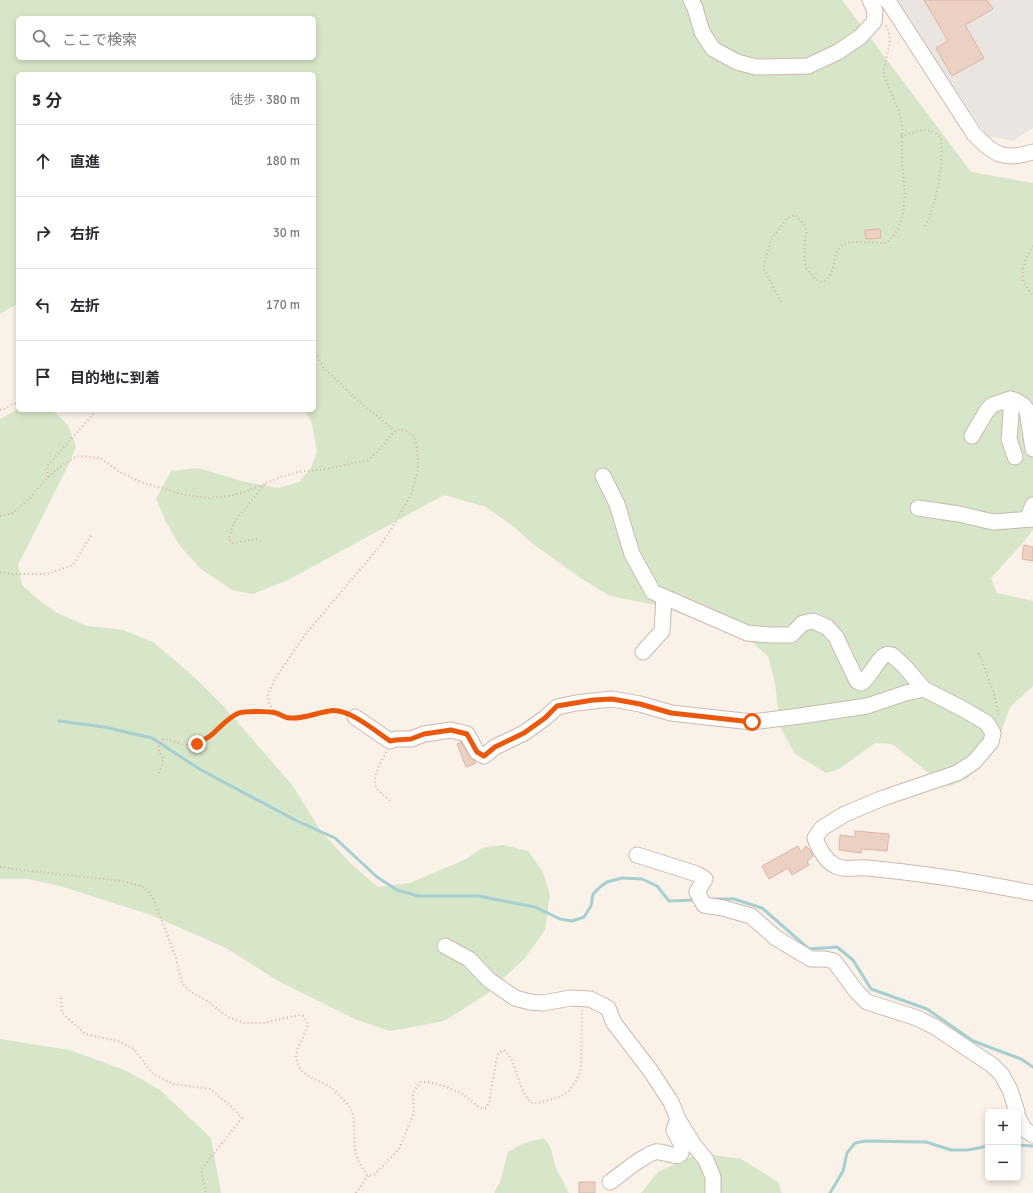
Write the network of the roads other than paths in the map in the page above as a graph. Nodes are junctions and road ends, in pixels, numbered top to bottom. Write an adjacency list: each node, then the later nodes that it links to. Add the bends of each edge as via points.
1 (691, 0): 3 (street, via 702,32 713,49 737,62 756,67 808,66 838,52 860,37 874,22)
2 (886, 0): 4 (street, via 974,134 995,153 1010,157)
3 (872, 6)
4 (1033, 152)
5 (1010, 399): 6 (street, via 992,405); 7 (street, via 1023,405 1027,410); 8 (street, via 1009,438)
6 (972, 436)
7 (1033, 449)
8 (1015, 457)
9 (603, 476): 13 (street, via 617,504 632,554 653,592)
10 (1033, 505): 12 (street)
11 (918, 508): 12 (street, via 993,522)
12 (1030, 519)
13 (664, 597): 14 (street, via 662,631); 15 (street, via 747,634 792,635 803,623 813,621 827,627 836,637 857,681 863,682 881,658 892,655)
14 (644, 652)
15 (924, 689): 16 (street, via 906,692 867,706 752,722 671,713 612,699 576,703 557,706 524,733 495,747 484,756 477,752 467,734 451,730 390,741); 18 (street, via 987,723 993,733 991,742 974,762 957,773 883,798 845,814 822,828 815,838 821,852 835,866 931,875)
16 (355, 717)
17 (637, 855): 20 (street, via 697,874 705,879 701,899 752,916 776,938 811,959 834,961 856,991 868,1002 917,1018 992,1065 1010,1090)
18 (1033, 893)
19 (445, 946): 21 (street, via 469,959 488,980 515,998 543,1003 571,998 590,999 608,1008 614,1023 671,1102)
20 (1016, 1109)
21 (679, 1121): 24 (street, via 674,1126 682,1149 679,1155 655,1152); 25 (street, via 706,1160 713,1177)
22 (1021, 1123): 23 (street, via 1024,1129)
23 (1033, 1135)
24 (610, 1182)
25 (713, 1193)

